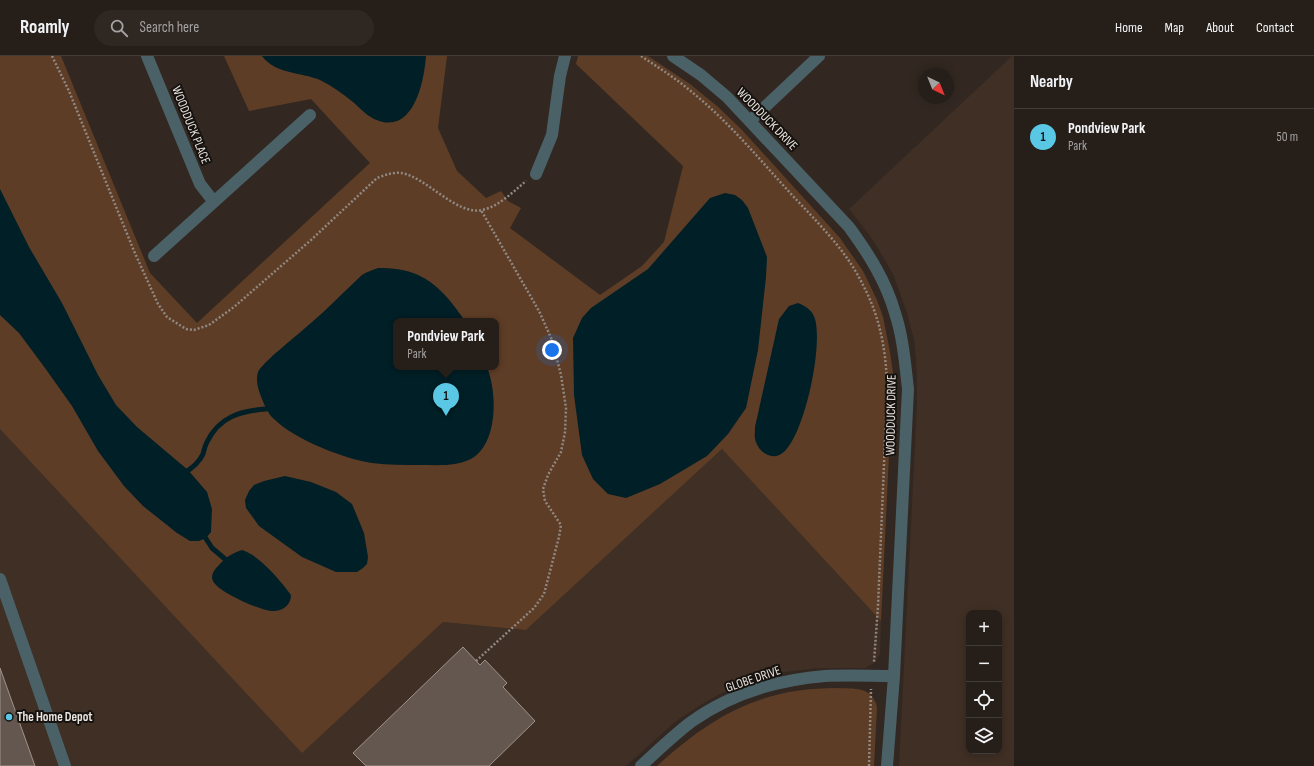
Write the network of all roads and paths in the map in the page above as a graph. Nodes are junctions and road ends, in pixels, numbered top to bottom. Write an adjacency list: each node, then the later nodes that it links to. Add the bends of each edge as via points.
1 (52, 56): 11 (path, via 158,304 167,317 186,329 194,330 209,325 234,307 377,178 402,173 469,210)
2 (148, 56): 10 (street, WOODDUCK PLACE, via 200,184)
3 (565, 56): 9 (street, via 552,135)
4 (641, 56): 14 (path, via 679,82 742,138 846,255 863,284 877,316 886,362 887,393)
5 (673, 56): 8 (street, WOODDUCK DRIVE, via 701,75)
6 (820, 56): 8 (street)
7 (310, 115): 10 (street)
8 (750, 121): 16 (street, WOODDUCK DRIVE, via 849,226 866,249 881,277 895,313 904,352 908,389)
9 (536, 174): 11 (path, via 505,198)
10 (214, 202): 12 (street)
11 (481, 210): 15 (path, via 539,311 552,340 566,408 565,432 560,452 543,489 545,501 561,525 544,594 534,608)
12 (154, 256)
13 (0, 579): 18 (street)
14 (875, 660)
15 (476, 661)
16 (894, 676): 19 (street, GLOBE DRIVE, via 826,676 767,686 736,697 691,722); 21 (street, WOODDUCK DRIVE)
17 (871, 697): 20 (path)
18 (65, 766)
19 (641, 766)
20 (869, 766)
21 (887, 766)

